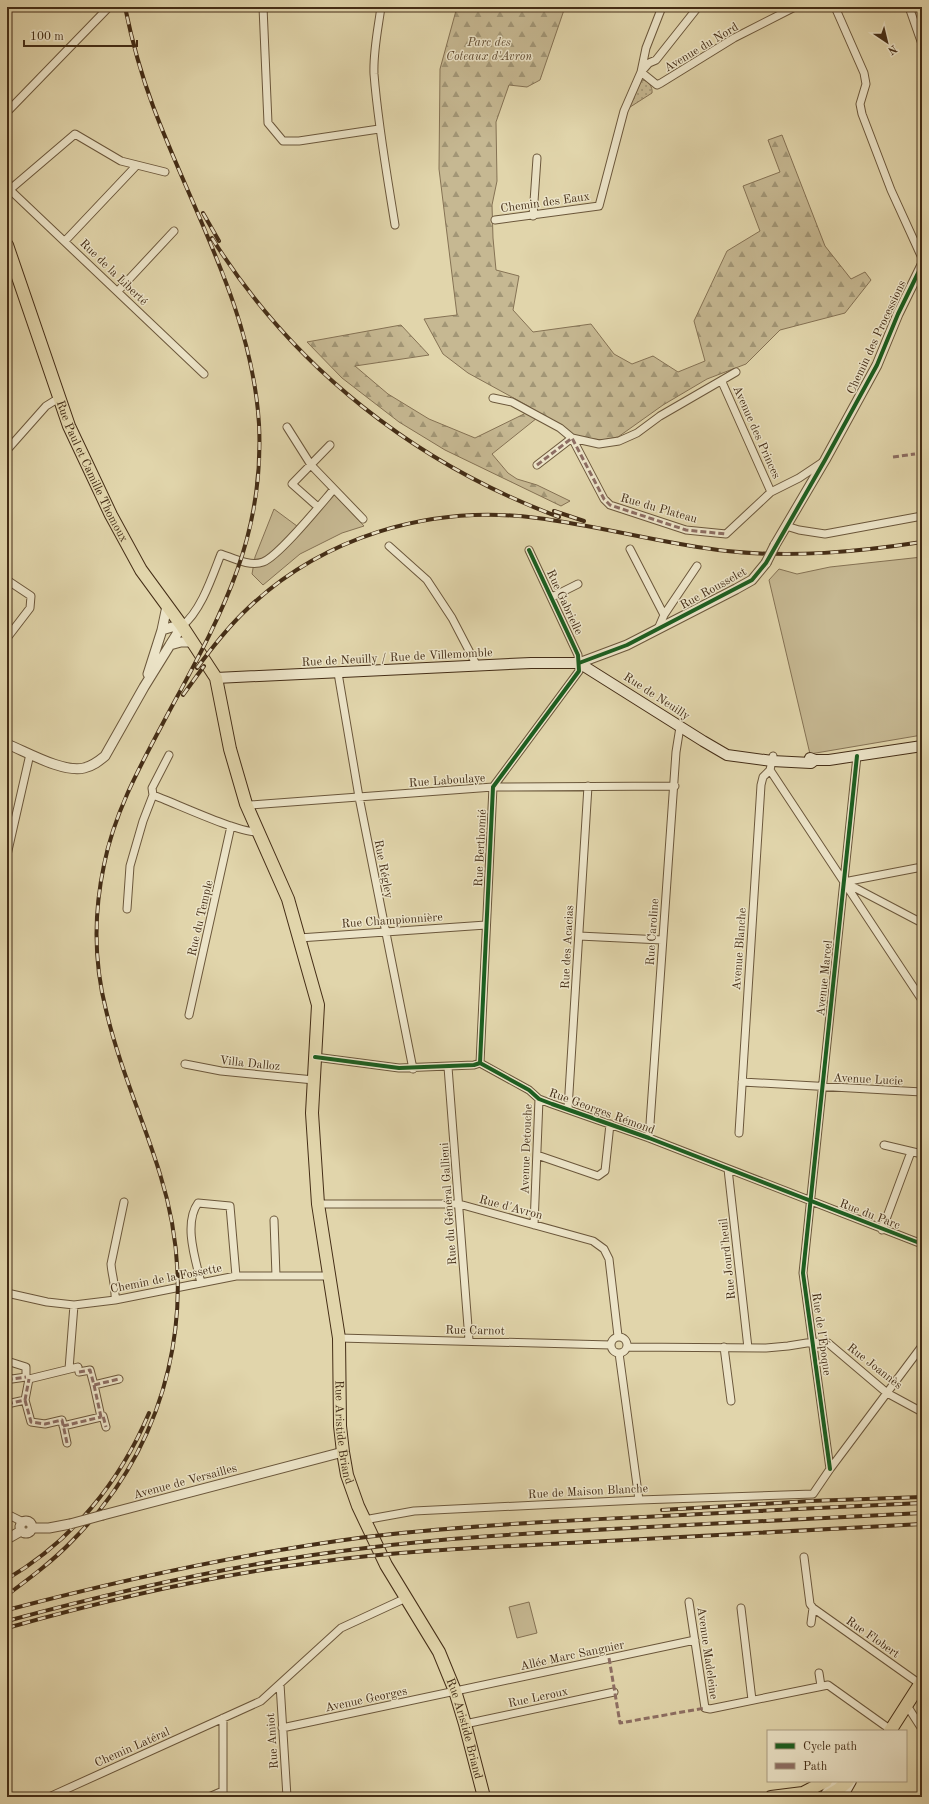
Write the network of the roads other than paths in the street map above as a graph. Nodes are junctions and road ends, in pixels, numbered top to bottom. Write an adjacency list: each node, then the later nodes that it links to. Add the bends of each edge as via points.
1 (263, 7): 12 (street, via 268,123 283,141)
2 (381, 7): 12 (street, via 374,73)
3 (662, 7): 10 (street, via 646,48)
4 (698, 7): 10 (street, via 656,60 649,63)
5 (795, 7): 10 (street, Avenue du Nord, via 734,38 657,85)
6 (836, 7): 23 (street, via 864,73 866,84 860,104 862,114 891,190)
7 (909, 7): 9 (street)
8 (108, 8): 11 (street)
9 (922, 44)
10 (641, 72): 17 (street, Chemin des Eaux, via 624,110 599,206)
11 (7, 112)
12 (379, 129): 19 (street)
13 (537, 158): 17 (street)
14 (136, 166): 15 (street); 16 (street, via 121,161 75,134); 21 (street)
15 (165, 172)
16 (8, 189): 21 (street, Rue de la Liberté)
17 (532, 216): 18 (street, Chemin des Eaux)
18 (495, 220)
19 (395, 226)
20 (174, 231): 25 (street)
21 (65, 241): 25 (street, Rue de la Liberté)
22 (7, 245): 29 (main road, Rue Paul et Camille Thomoux)
23 (922, 258)
24 (922, 265): 35 (street, Chemin des Processions, via 877,365)
25 (118, 291): 27 (street, Rue de la Liberté)
26 (736, 372): 28 (street)
27 (204, 374)
28 (722, 382): 32 (street, via 660,416 637,433 619,441 599,444); 39 (street, Avenue des Princes)
29 (59, 398): 34 (street, via 46,406); 51 (main road, Rue Paul et Camille Thomoux, via 69,426 111,515 141,570)
30 (493, 398): 32 (street, via 512,402 560,428)
31 (287, 427): 36 (street)
32 (572, 438): 37 (street); 39 (street, Rue du Plateau, via 604,499 610,505 686,530 726,534)
33 (330, 445): 36 (street)
34 (7, 450)
35 (825, 460): 39 (street, Rue du Plateau, via 800,478); 43 (street, Rue Rousselet)
36 (311, 465): 38 (street); 40 (street, via 292,484)
37 (536, 465)
38 (334, 489): 40 (street); 42 (street)
39 (771, 492)
40 (318, 507): 53 (street, via 275,553 263,562 250,563 221,554 203,597 188,622)
41 (922, 516): 43 (street, via 825,534)
42 (363, 519)
43 (786, 526): 54 (street, Rue Rousselet, bridge, via 766,563 752,580)
44 (389, 546): 60 (street, via 426,580 452,618)
45 (630, 548): 52 (street)
46 (529, 550): 50 (street, Rue Gabrielle)
47 (697, 566): 52 (street, Rue Rousselet)
48 (7, 580): 56 (street, via 31,596 30,608)
49 (578, 584): 50 (street)
50 (552, 597): 59 (street, Rue Gabrielle, via 578,655)
51 (167, 606): 53 (main road, Rue Paul et Camille Thomoux); 55 (street)
52 (664, 614): 54 (street, Rue Rousselet)
53 (182, 626): 55 (street); 57 (main road, Rue Paul et Camille Thomoux); 58 (street)
54 (658, 629): 59 (street, Rue Rousselet, via 627,645)
55 (162, 630): 63 (street)
56 (7, 638)
57 (192, 642): 58 (street); 62 (main road, Rue Paul et Camille Thomoux)
58 (170, 645): 63 (street)
59 (579, 663): 60 (main road, Rue de Neuilly / Rue de Villemomble); 64 (main road, Rue de Neuilly); 73 (street, via 579,671)
60 (478, 666): 61 (main road, Rue de Neuilly / Rue de Villemomble)
61 (338, 673): 62 (main road, Rue de Neuilly / Rue de Villemomble); 75 (street, Rue Régley)
62 (216, 678): 76 (main road, Rue Paul et Camille Thomoux, via 230,749)
63 (144, 687): 67 (street, via 105,756 96,764 69,769)
64 (680, 727): 70 (main road, Rue de Neuilly, via 727,755); 72 (street, Rue Caroline)
65 (7, 744): 67 (street)
66 (922, 746): 69 (main road, Rue de Neuilly)
67 (30, 754): 79 (street)
68 (169, 755): 74 (street, via 152,788)
69 (857, 756): 70 (main road, Rue de Neuilly, via 829,760 812,758); 81 (street, Avenue Marcel)
70 (771, 762): 81 (street); 97 (street, Avenue Blanche, via 761,785)
71 (588, 786): 72 (street, Rue Laboulaye); 73 (street, Rue Laboulaye); 86 (street, Rue des Acacias)
72 (674, 786): 88 (street, Rue Caroline)
73 (493, 787): 75 (street, Rue Laboulaye); 84 (street, Rue Berthomié)
74 (153, 794): 77 (street); 82 (street, via 130,866)
75 (359, 797): 76 (street, Rue Laboulaye); 85 (street, Rue Régley)
76 (246, 804): 78 (main road, Rue Paul et Camille Thomoux)
77 (231, 826): 78 (street); 90 (street, Rue du Temple)
78 (258, 832): 87 (main road, Rue Aristide Briand, via 288,899)
79 (7, 855)
80 (922, 867): 81 (street)
81 (844, 882): 83 (street); 89 (street); 98 (street, Avenue Marcel)
82 (126, 910)
83 (922, 923)
84 (486, 925): 85 (street, Rue Championnière); 92 (street, Rue Berthomié)
85 (386, 931): 87 (street, Rue Championnière); 95 (street, Rue Régley)
86 (578, 936): 88 (street); 101 (street, Rue des Acacias)
87 (299, 938): 91 (main road, Rue Aristide Briand, via 318,1005)
88 (662, 940): 104 (street, Rue Caroline)
89 (922, 1000)
90 (189, 1015)
91 (315, 1057): 95 (street); 96 (main road, Rue Aristide Briand)
92 (480, 1063): 94 (street); 100 (street, Rue Georges Rémond, via 529,1090)
93 (185, 1064): 96 (street, Villa Dalloz, via 221,1071)
94 (448, 1067): 95 (street); 113 (street, Rue du Général Gallieni)
95 (413, 1069)
96 (314, 1080): 112 (main road, Rue Aristide Briand, via 312,1113)
97 (742, 1082): 98 (street, Avenue Lucie); 103 (street, Avenue Blanche)
98 (823, 1087): 99 (street, Avenue Lucie); 110 (street, Avenue Marcel)
99 (922, 1092)
100 (539, 1099): 101 (street, Rue Georges Rémond); 108 (street, Avenue Detouche)
101 (568, 1109): 102 (street, Rue Georges Rémond)
102 (610, 1124): 104 (street, Rue Georges Rémond); 108 (street, via 605,1171 598,1176)
103 (739, 1133)
104 (649, 1138): 109 (street, Rue Georges Rémond)
105 (884, 1145): 106 (street)
106 (911, 1152): 107 (street); 116 (street)
107 (922, 1154)
108 (537, 1155): 115 (street, Avenue Detouche)
109 (728, 1168): 110 (street, Rue Georges Rémond); 133 (street, Rue Jourd'heuil)
110 (810, 1201): 116 (street, Rue du Parc); 128 (street, Rue de l'Époque, via 803,1273)
111 (124, 1202): 123 (street, via 111,1264)
112 (318, 1204): 113 (street, Rue d'Avron); 120 (main road, Rue Aristide Briand)
113 (459, 1204): 115 (street, Rue d'Avron); 127 (street, Rue du Général Gallieni)
114 (274, 1220): 119 (street)
115 (534, 1225): 125 (street, Rue d'Avron, via 593,1241 604,1249 609,1259)
116 (882, 1230): 117 (street, Rue du Parc)
117 (922, 1244)
118 (236, 1276): 119 (street, Chemin de la Fossette); 121 (street, Chemin de la Fossette); 121 (street, via 230,1206 198,1203 194,1208 191,1239)
119 (276, 1276): 120 (street, Chemin de la Fossette)
120 (330, 1276): 126 (main road, Rue Aristide Briand)
121 (201, 1283): 123 (street, Chemin de la Fossette)
122 (7, 1293): 124 (street, Chemin de la Fossette)
123 (115, 1300): 124 (street, Chemin de la Fossette)
124 (74, 1305): 136 (street)
125 (618, 1336): 129 (street); 130 (street, via 625,1339)
126 (339, 1338): 127 (street, Rue Carnot); 150 (main road, Rue Aristide Briand)
127 (469, 1340): 129 (street, Rue Carnot)
128 (813, 1342): 133 (street); 141 (street, Rue Joannès, via 828,1343); 151 (street, Rue de l'Époque)
129 (611, 1345): 134 (street, via 614,1351)
130 (627, 1346): 132 (street); 134 (street)
131 (922, 1346): 141 (street)
132 (724, 1347): 133 (street); 143 (street)
133 (748, 1348)
134 (619, 1353): 152 (street)
135 (7, 1361): 138 (street, via 26,1367)
136 (69, 1369): 138 (street); 140 (street, via 90,1370)
137 (7, 1377): 138 (street)
138 (28, 1378): 142 (street)
139 (118, 1379): 140 (street)
140 (94, 1385): 146 (street)
141 (887, 1393): 145 (street, Rue Joannès); 151 (street)
142 (25, 1400): 144 (street); 147 (street, via 31,1422 45,1424 62,1420)
143 (730, 1401)
144 (7, 1404)
145 (922, 1412)
146 (101, 1417): 147 (street); 148 (street, via 103,1416)
147 (63, 1426): 149 (street)
148 (106, 1427)
149 (67, 1444)
150 (343, 1452): 154 (main road, Rue Aristide Briand, via 352,1491); 155 (street, Avenue de Versailles, bridge, via 70,1524 32,1528 29,1533 25,1533)
151 (830, 1469): 152 (street, Rue de Maison Blanche, via 813,1494)
152 (639, 1500): 154 (street, Rue de Maison Blanche, via 414,1511)
153 (7, 1514): 155 (street)
154 (364, 1520): 158 (main road, Rue Aristide Briand)
155 (22, 1527): 156 (street, Avenue de Versailles)
156 (7, 1538)
157 (804, 1557): 161 (street, via 810,1604)
158 (406, 1598): 166 (street, Chemin Latéral, via 341,1628); 168 (main road, Rue Aristide Briand, via 439,1652)
159 (689, 1602): 163 (street, Avenue Madeleine)
160 (741, 1608): 170 (street)
161 (813, 1608): 162 (street); 165 (street, Rue Flobert)
162 (812, 1623)
163 (695, 1640): 168 (street, Allée Marc Sangnier); 170 (street, Avenue Madeleine, via 705,1708)
164 (819, 1673): 167 (street)
165 (921, 1682): 171 (main road)
166 (280, 1684): 172 (street, Chemin Latéral, via 261,1701); 174 (street, Rue Amiot)
167 (821, 1686): 170 (street); 176 (street, via 831,1687)
168 (455, 1691): 173 (main road, Rue Aristide Briand); 174 (street, Avenue Georges)
169 (614, 1692): 173 (street, Rue Leroux)
170 (752, 1700)
171 (906, 1704): 175 (street); 176 (main road)
172 (223, 1718): 182 (street); 183 (street, Chemin Latéral)
173 (465, 1724): 186 (main road, Rue Aristide Briand)
174 (282, 1728): 185 (street, Rue Amiot)
175 (922, 1729)
176 (887, 1730)
177 (824, 1782): 181 (main road)
178 (835, 1782): 189 (main road)
179 (847, 1782): 189 (main road)
180 (850, 1782): 190 (main road)
181 (803, 1793): 187 (main road); 188 (main road)
182 (223, 1794): 184 (street)
183 (49, 1797)
184 (209, 1797)
185 (287, 1797)
186 (484, 1797)
187 (771, 1797)
188 (821, 1797)
189 (825, 1797)
190 (842, 1797)

